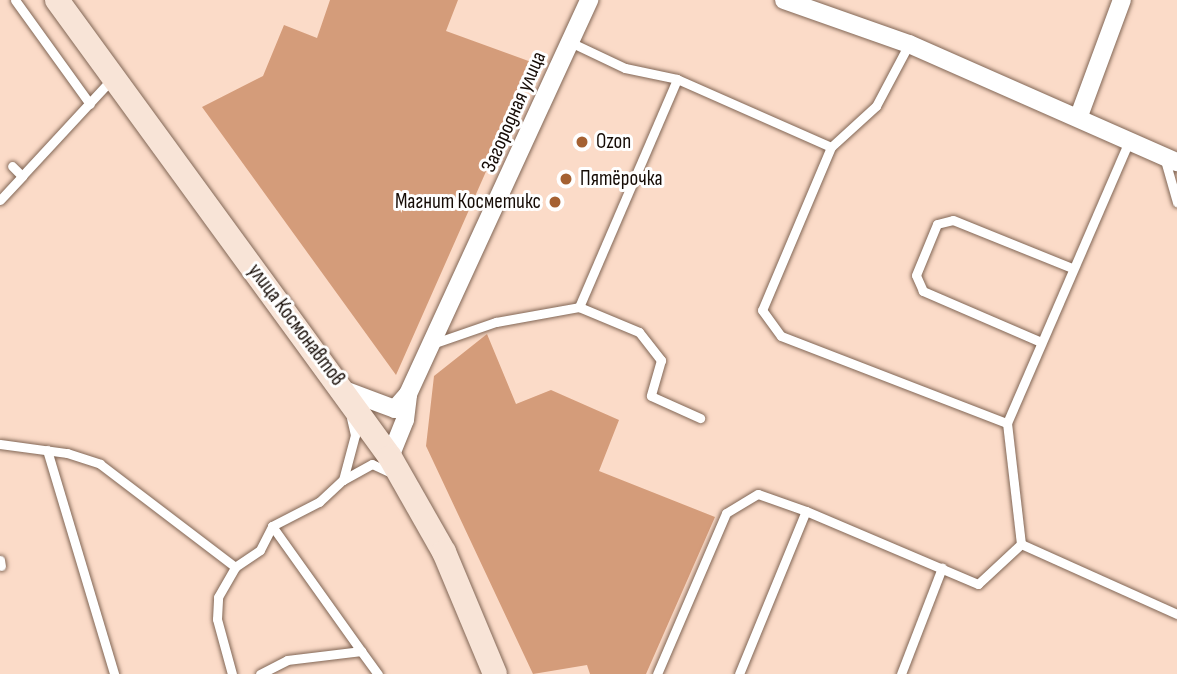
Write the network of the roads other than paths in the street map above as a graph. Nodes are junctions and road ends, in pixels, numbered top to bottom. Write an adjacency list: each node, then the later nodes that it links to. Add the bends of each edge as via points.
1 (16, 0): 10 (lane)
2 (57, 0): 8 (main road, улица Космонавтов)
3 (589, 0): 6 (street, Загородная улица)
4 (784, 0): 7 (street)
5 (1122, 0): 11 (street)
6 (570, 42): 9 (lane, via 625,68); 22 (street, Загородная улица)
7 (909, 44): 11 (street); 13 (lane, via 876,106)
8 (113, 78): 10 (lane); 23 (main road, улица Космонавтов)
9 (677, 79): 13 (lane); 20 (lane)
10 (90, 104): 16 (lane)
11 (1079, 116): 12 (street)
12 (1129, 141): 14 (street); 19 (lane)
13 (831, 147): 26 (lane, via 762,310 781,336)
14 (1171, 161): 18 (lane)
15 (12, 166): 16 (lane)
16 (22, 176): 17 (lane)
17 (0, 200)
18 (1177, 202)
19 (1072, 268): 21 (lane); 21 (lane, via 953,220 937,224 921,262 916,275 923,291)
20 (579, 307): 22 (lane, via 496,322); 25 (lane, via 639,332 661,360 651,396)
21 (1041, 342): 26 (lane)
22 (431, 345): 24 (street, Загородная улица)
23 (344, 390): 24 (street, via 395,409); 29 (main road, улица Космонавтов); 30 (lane, via 355,435)
24 (408, 394): 29 (street, Загородная улица, via 405,420)
25 (700, 418)
26 (1007, 423): 34 (lane)
27 (0, 444): 28 (lane)
28 (47, 450): 35 (lane, via 100,464); 39 (lane)
29 (390, 457): 31 (main road, улица Космонавтов)
30 (343, 480): 31 (lane, via 372,464); 33 (lane, via 319,502)
31 (405, 480): 43 (main road, улица Космонавтов, via 472,613)
32 (806, 511): 36 (lane); 44 (lane, via 758,494 726,513); 45 (lane)
33 (272, 526): 35 (lane, via 260,550); 38 (lane)
34 (1021, 544): 36 (lane, via 978,584); 37 (lane)
35 (235, 567): 40 (lane, via 218,597 217,619)
36 (942, 568): 46 (lane)
37 (1177, 614)
38 (361, 651): 41 (lane, via 287,660); 42 (lane)
39 (114, 674)
40 (232, 674)
41 (260, 674)
42 (377, 674)
43 (495, 674)
44 (657, 674)
45 (739, 674)
46 (901, 674)

